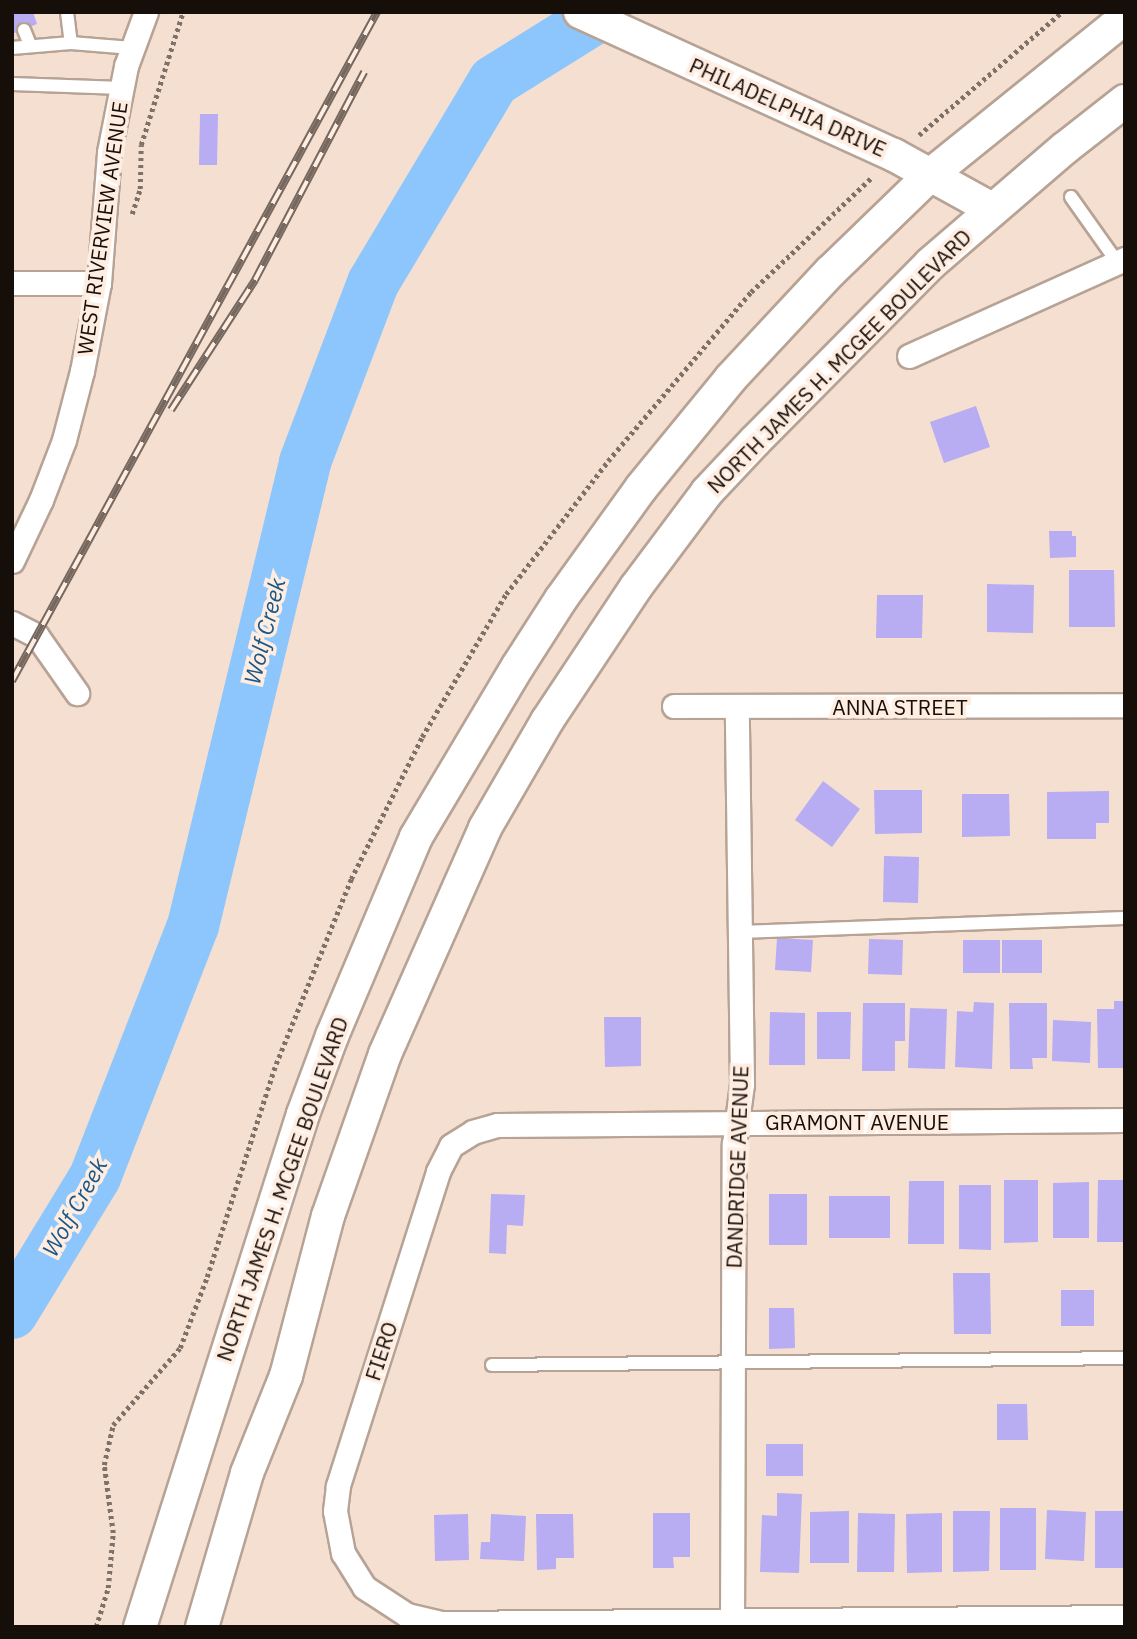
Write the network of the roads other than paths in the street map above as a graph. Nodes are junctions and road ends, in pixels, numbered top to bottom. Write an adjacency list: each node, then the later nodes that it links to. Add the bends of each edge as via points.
1 (67, 12): 6 (lane)
2 (146, 12): 9 (street, WEST RIVERVIEW AVENUE)
3 (580, 12): 13 (main road, PHILADELPHIA DRIVE, via 894,155)
4 (1125, 18): 13 (main road, NORTH JAMES H. MCGEE BOULEVARD)
5 (23, 30): 7 (lane)
6 (71, 43): 7 (lane); 9 (lane)
7 (30, 45): 8 (lane)
8 (12, 48)
9 (132, 48): 11 (street, WEST RIVERVIEW AVENUE)
10 (13, 81): 11 (lane)
11 (122, 88): 18 (street, WEST RIVERVIEW AVENUE, via 109,152)
12 (1125, 101): 15 (main road, NORTH JAMES H. MCGEE BOULEVARD)
13 (929, 176): 15 (main road, PHILADELPHIA DRIVE); 36 (main road, NORTH JAMES H. MCGEE BOULEVARD, via 830,272 731,378 641,488 532,644 416,838 303,1114)
14 (1071, 197): 16 (lane)
15 (992, 209): 37 (main road, NORTH JAMES H. MCGEE BOULEVARD, via 930,264 707,492 547,721 485,828 385,1054 351,1147 286,1376 247,1473)
16 (1121, 261): 19 (street)
17 (12, 283): 18 (street)
18 (99, 283): 20 (street, WEST RIVERVIEW AVENUE, via 64,440)
19 (909, 356)
20 (12, 561)
21 (12, 623): 22 (street, via 37,636)
22 (77, 693)
23 (1125, 705): 25 (street, ANNA STREET)
24 (674, 706): 25 (street, ANNA STREET)
25 (737, 707): 27 (street, DANDRIDGE AVENUE)
26 (1125, 918): 27 (lane)
27 (739, 932): 29 (street, DANDRIDGE AVENUE, via 742,1084)
28 (1125, 1119): 29 (street, GRAMONT AVENUE)
29 (737, 1123): 30 (street, GRAMONT AVENUE, via 497,1125); 32 (street, DANDRIDGE AVENUE)
30 (466, 1137): 35 (street, FIERO, via 451,1146 438,1172 338,1486 338,1537 356,1574 394,1609 442,1623)
31 (1125, 1358): 32 (lane)
32 (732, 1364): 33 (lane); 35 (street, DANDRIDGE AVENUE)
33 (492, 1365)
34 (1125, 1617): 35 (street, FIERO)
35 (732, 1624)
36 (140, 1627)
37 (202, 1627)

